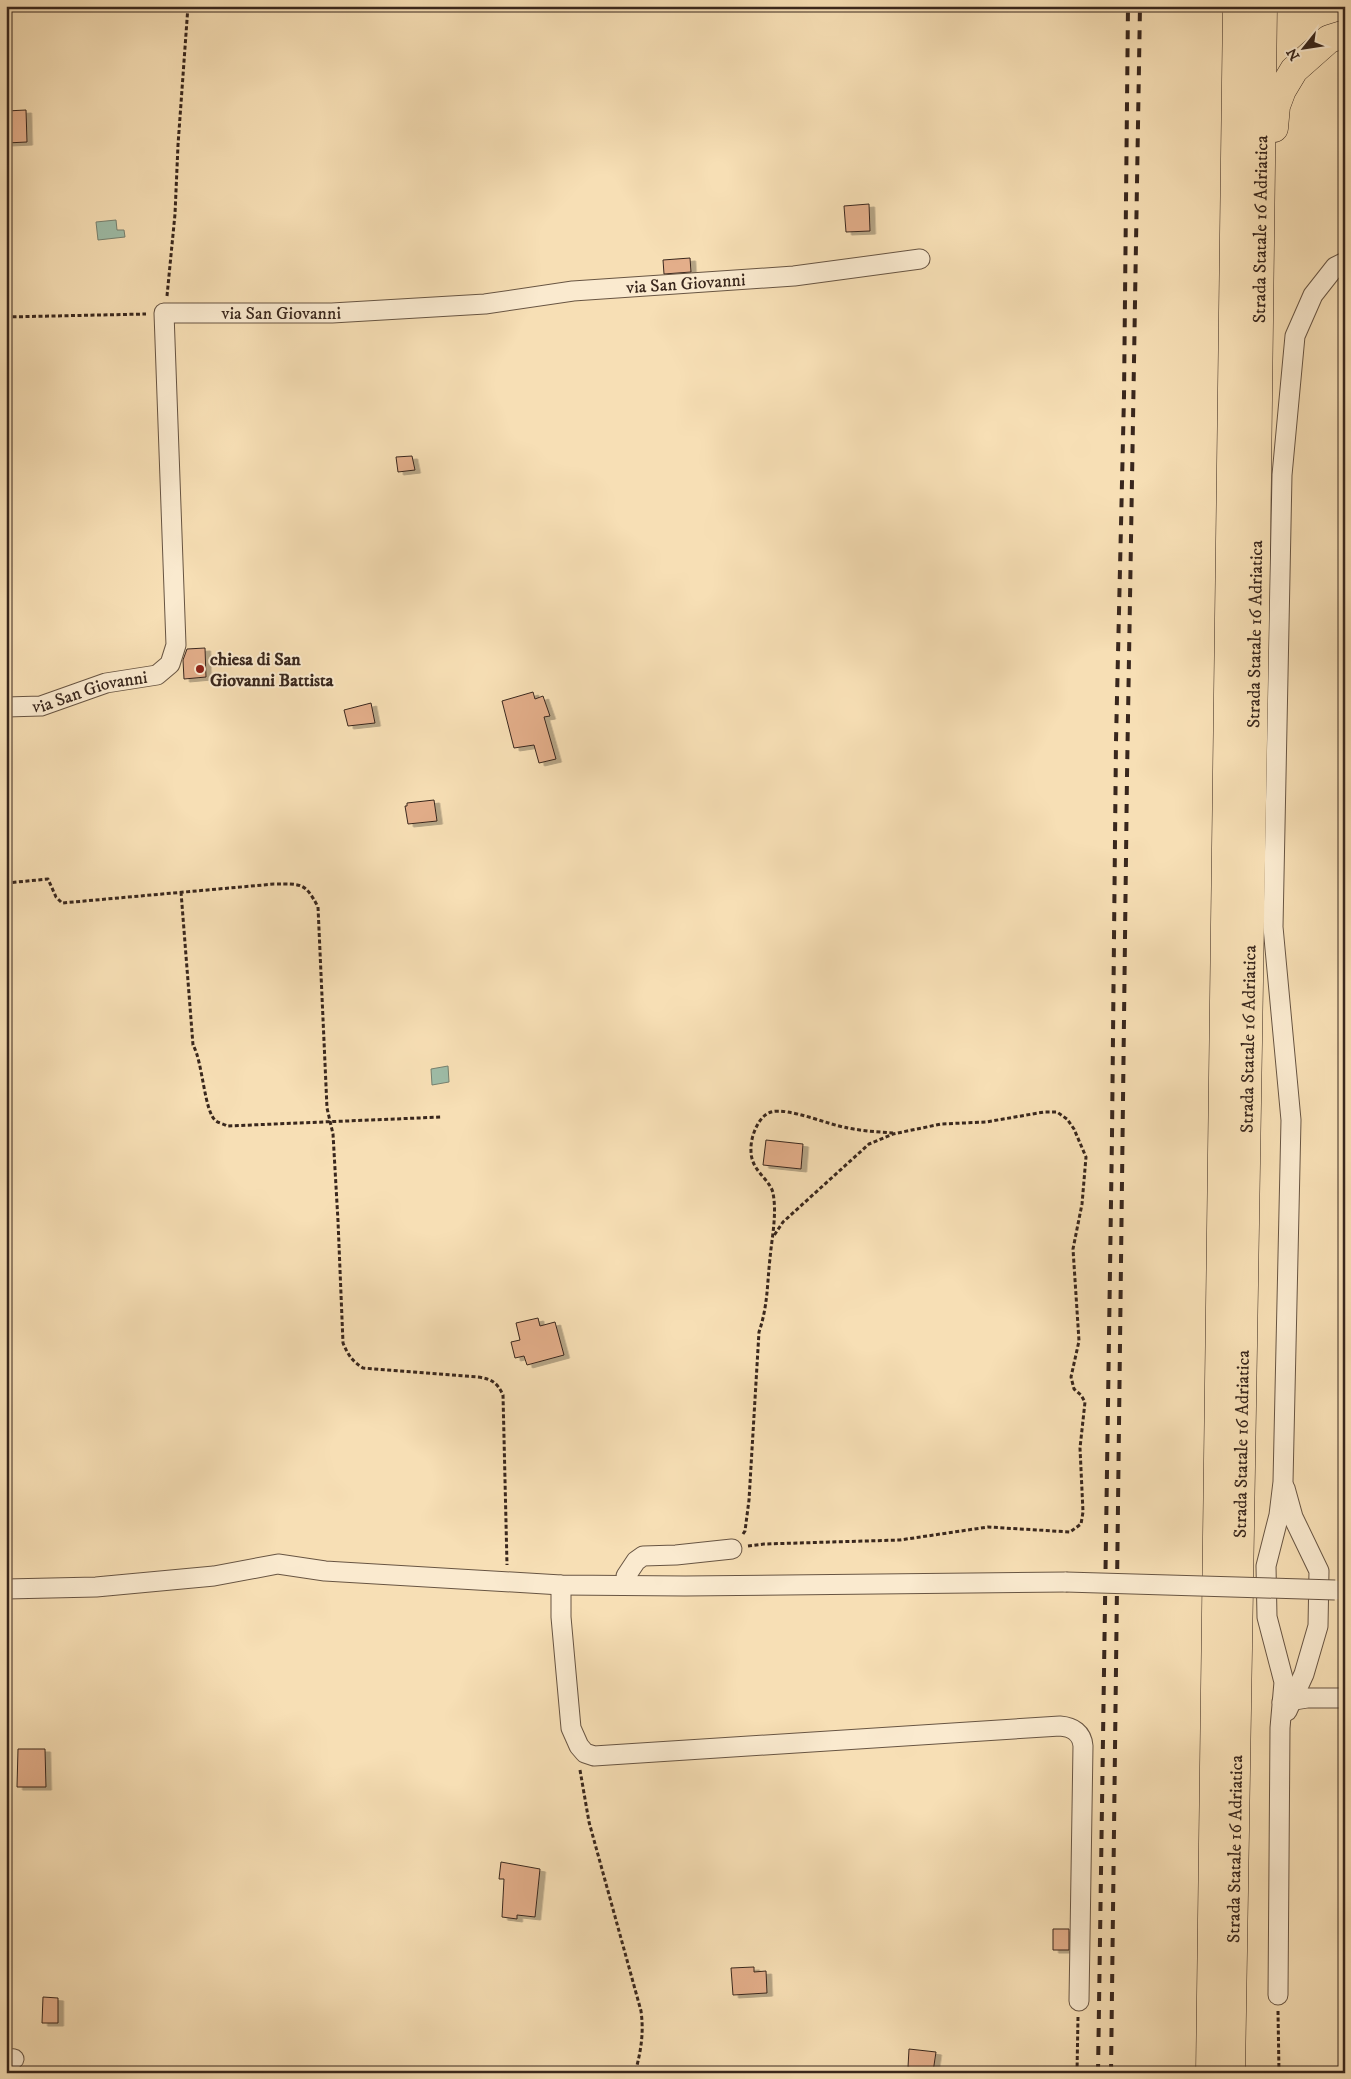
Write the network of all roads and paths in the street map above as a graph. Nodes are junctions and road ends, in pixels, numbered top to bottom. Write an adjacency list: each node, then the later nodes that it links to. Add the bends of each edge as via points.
1 (188, 6): 7 (path, via 175,214)
2 (1237, 6): 31 (highway, Strada Statale 16 Adriatica)
3 (1263, 6): 9 (highway, Strada Statale 16 Adriatica)
4 (1345, 34): 9 (highway, via 1329,39 1294,70 1276,106 1273,245)
5 (920, 259): 7 (street, via San Giovanni, via 794,276 573,291 485,304 332,313)
6 (1345, 262): 17 (street, via 1335,267 1313,295 1294,336 1282,476 1273,927 1291,1120)
7 (164, 313): 8 (path); 10 (street, via San Giovanni, via 176,644 170,664 157,675 106,683 41,706)
8 (6, 317)
9 (1258, 359): 32 (highway, Strada Statale 16 Adriatica)
10 (6, 707)
11 (6, 883): 12 (path, via 48,879 62,903)
12 (181, 892): 14 (path, via 193,1045 198,1054 211,1115 227,1126); 14 (path, via 274,884 298,884 307,889 318,907)
13 (442, 1117): 14 (path)
14 (330, 1122): 19 (path, via 342,1334 347,1355 363,1368 478,1377 490,1379 498,1385 503,1395)
15 (898, 1133): 16 (path, via 869,1144 783,1222); 16 (path, via 846,1128 784,1112 771,1112 762,1117 755,1130 751,1150 756,1170 773,1191); 18 (path, via 941,1124 986,1122 1057,1112 1067,1119 1081,1142 1086,1157 1082,1204 1073,1249 1079,1341 1071,1377 1074,1389 1085,1402 1080,1448 1081,1524 1070,1532 988,1527 900,1540 764,1544)
16 (773, 1237): 18 (path, via 766,1312 759,1332 745,1531)
17 (1283, 1482): 25 (street, via 1266,1566 1267,1617); 25 (street, via 1293,1516 1319,1571 1318,1626 1304,1674)
18 (732, 1549): 21 (street, via 643,1556 626,1576)
19 (508, 1582): 20 (street); 22 (street, via 325,1572 278,1564 214,1576 96,1587)
20 (561, 1585): 21 (street); 28 (street, via 571,1728 579,1746 594,1756 1070,1727 1082,1739 1083,1746)
21 (628, 1586): 23 (street, bridge, via 1066,1582)
22 (6, 1588)
23 (1340, 1591)
24 (1345, 1698): 25 (street, via 1307,1698)
25 (1286, 1702): 27 (street, via 1280,1728)
26 (580, 1768): 29 (path, via 589,1822 641,2011 641,2051)
27 (1278, 1995): 33 (path)
28 (1079, 2001): 30 (path)
29 (635, 2073)
30 (1077, 2073)
31 (1210, 2073)
32 (1231, 2073)
33 (1279, 2073)

